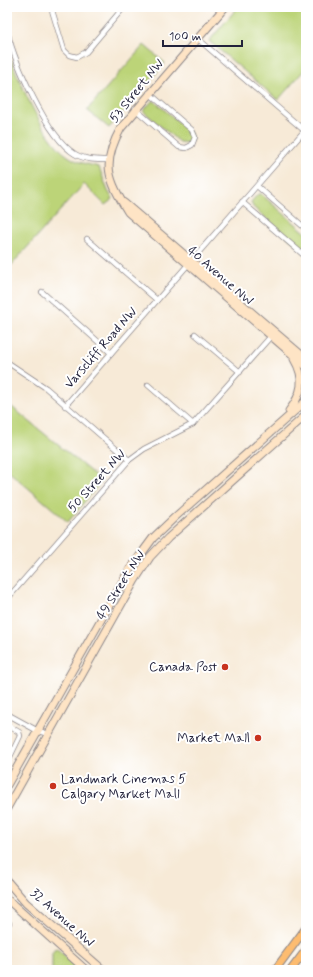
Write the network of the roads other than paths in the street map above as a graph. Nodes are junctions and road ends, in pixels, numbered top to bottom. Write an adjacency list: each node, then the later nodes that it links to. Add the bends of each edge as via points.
1 (51, 7): 2 (street, via 64,50 71,57 86,52)
2 (124, 7)
3 (225, 7): 5 (street, 53 Street NW)
4 (7, 31): 9 (street, via 33,98 61,141 80,157)
5 (197, 38): 6 (street, 53 Street NW); 8 (street)
6 (149, 93): 7 (street, 53 Street NW); 7 (street, via 192,130 195,137 192,145 186,148 179,147)
7 (135, 109): 9 (street, 53 Street NW, via 114,140)
8 (306, 131): 10 (street, Varscliff Road NW)
9 (108, 160): 15 (street, 40 Avenue NW, via 111,181 128,212)
10 (257, 186): 11 (street, Varscliff Road NW); 12 (street)
11 (242, 202): 14 (street); 15 (street, Varscliff Road NW)
12 (306, 229)
13 (87, 239): 17 (street)
14 (306, 257)
15 (190, 262): 17 (street, Varscliff Road NW); 19 (street, 40 Avenue NW)
16 (42, 292): 20 (street)
17 (157, 300): 20 (street, Varscliff Road NW)
18 (195, 334): 25 (street)
19 (273, 334): 21 (street, 40 Avenue NW); 22 (street, 40 Avenue NW); 25 (street, 50 Street NW)
20 (111, 353): 28 (street, Varscliff Road NW)
21 (292, 356): 24 (street, 40 Avenue NW); 31 (street, via 301,373 302,389 297,401)
22 (306, 359)
23 (7, 362): 28 (street, via 46,388)
24 (306, 366)
25 (240, 372): 30 (street, 50 Street NW)
26 (148, 385): 30 (street)
27 (306, 401): 31 (street, 49 Street NW)
28 (65, 406): 32 (street, Varscliff Road NW)
29 (306, 415): 37 (street, 49 Street NW, via 182,525 150,557 134,580)
30 (193, 424): 32 (street, 50 Street NW)
31 (279, 424): 36 (street, 49 Street NW, via 174,518 139,555)
32 (128, 460): 33 (street, 50 Street NW)
33 (7, 599)
34 (7, 714): 36 (street)
35 (7, 725): 38 (street, via 20,736)
36 (38, 731): 37 (street); 39 (street, 49 Street NW)
37 (47, 737): 40 (street, 49 Street NW)
38 (7, 763)
39 (7, 785)
40 (7, 808)
41 (7, 881): 48 (street, 32 Avenue NW, via 26,903)
42 (8, 902): 47 (street, 32 Avenue NW)
43 (306, 928): 46 (main road)
44 (306, 950): 45 (main road)
45 (298, 961): 49 (main road); 50 (main road)
46 (274, 969)
47 (86, 970)
48 (103, 970)
49 (291, 970)
50 (295, 970)

